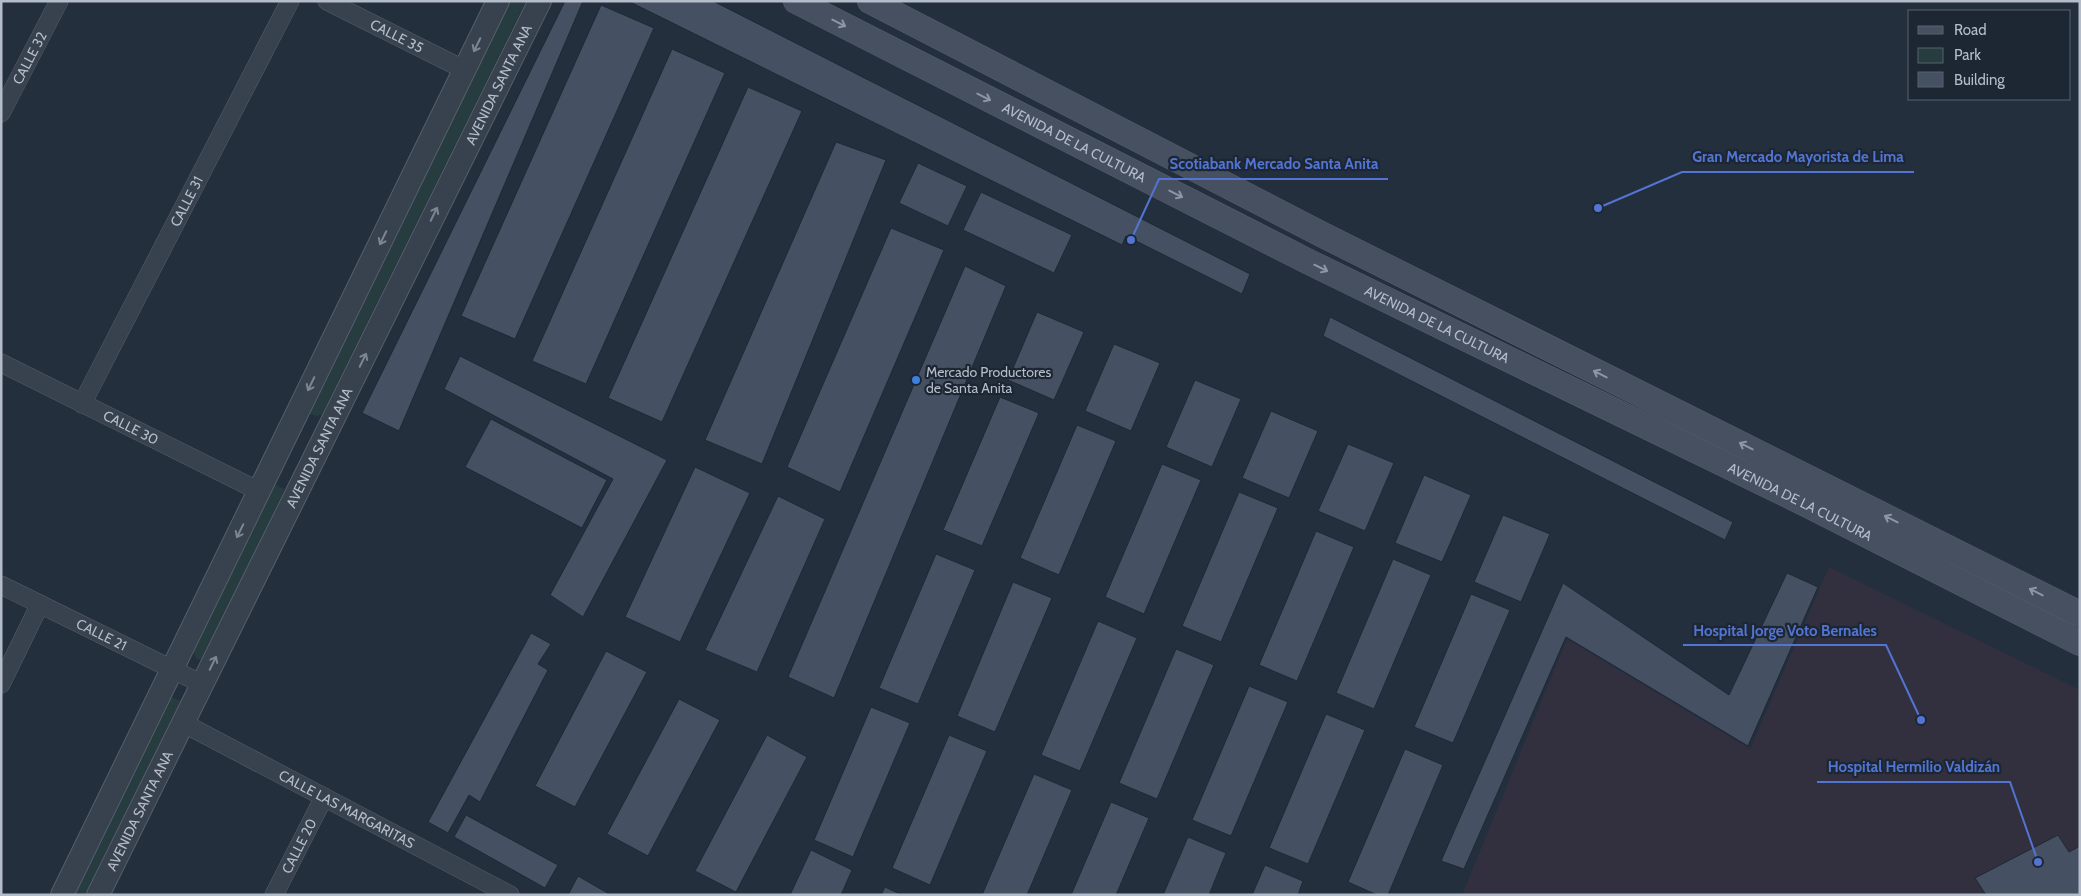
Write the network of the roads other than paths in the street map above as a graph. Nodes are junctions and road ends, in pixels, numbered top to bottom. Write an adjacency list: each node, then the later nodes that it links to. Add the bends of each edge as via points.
1 (59, 1): 9 (street, CALLE 32)
2 (290, 1): 11 (street, CALLE 31)
3 (327, 1): 8 (street, CALLE 35)
4 (498, 1): 8 (street, one-way to 8)
5 (540, 1): 20 (street, AVENIDA SANTA ANA, one-way to 5)
6 (796, 1): 16 (main road, AVENIDA DE LA CULTURA, one-way to 16, via 1308,262 1808,505)
7 (870, 1): 15 (main road, AVENIDA DE LA CULTURA, one-way to 7, via 1321,234)
8 (464, 70): 12 (street, one-way to 12)
9 (1, 113)
10 (1, 363): 11 (street, CALLE 30)
11 (82, 404): 12 (street, CALLE 30)
12 (260, 491): 18 (street, one-way to 18)
13 (1, 585): 14 (street, CALLE 21)
14 (40, 604): 18 (street, CALLE 21); 19 (street)
15 (2072, 610): 16 (main road)
16 (2054, 630): 17 (main road, AVENIDA DE LA CULTURA)
17 (2080, 643)
18 (172, 670): 20 (street, CALLE 21); 23 (street)
19 (1, 684)
20 (202, 684): 21 (street, AVENIDA SANTA ANA)
21 (183, 723): 22 (street, CALLE LAS MARGARITAS); 24 (street, AVENIDA SANTA ANA)
22 (324, 797): 25 (street, CALLE 20); 26 (street, CALLE LAS MARGARITAS)
23 (62, 895)
24 (98, 895)
25 (274, 895)
26 (510, 895)

